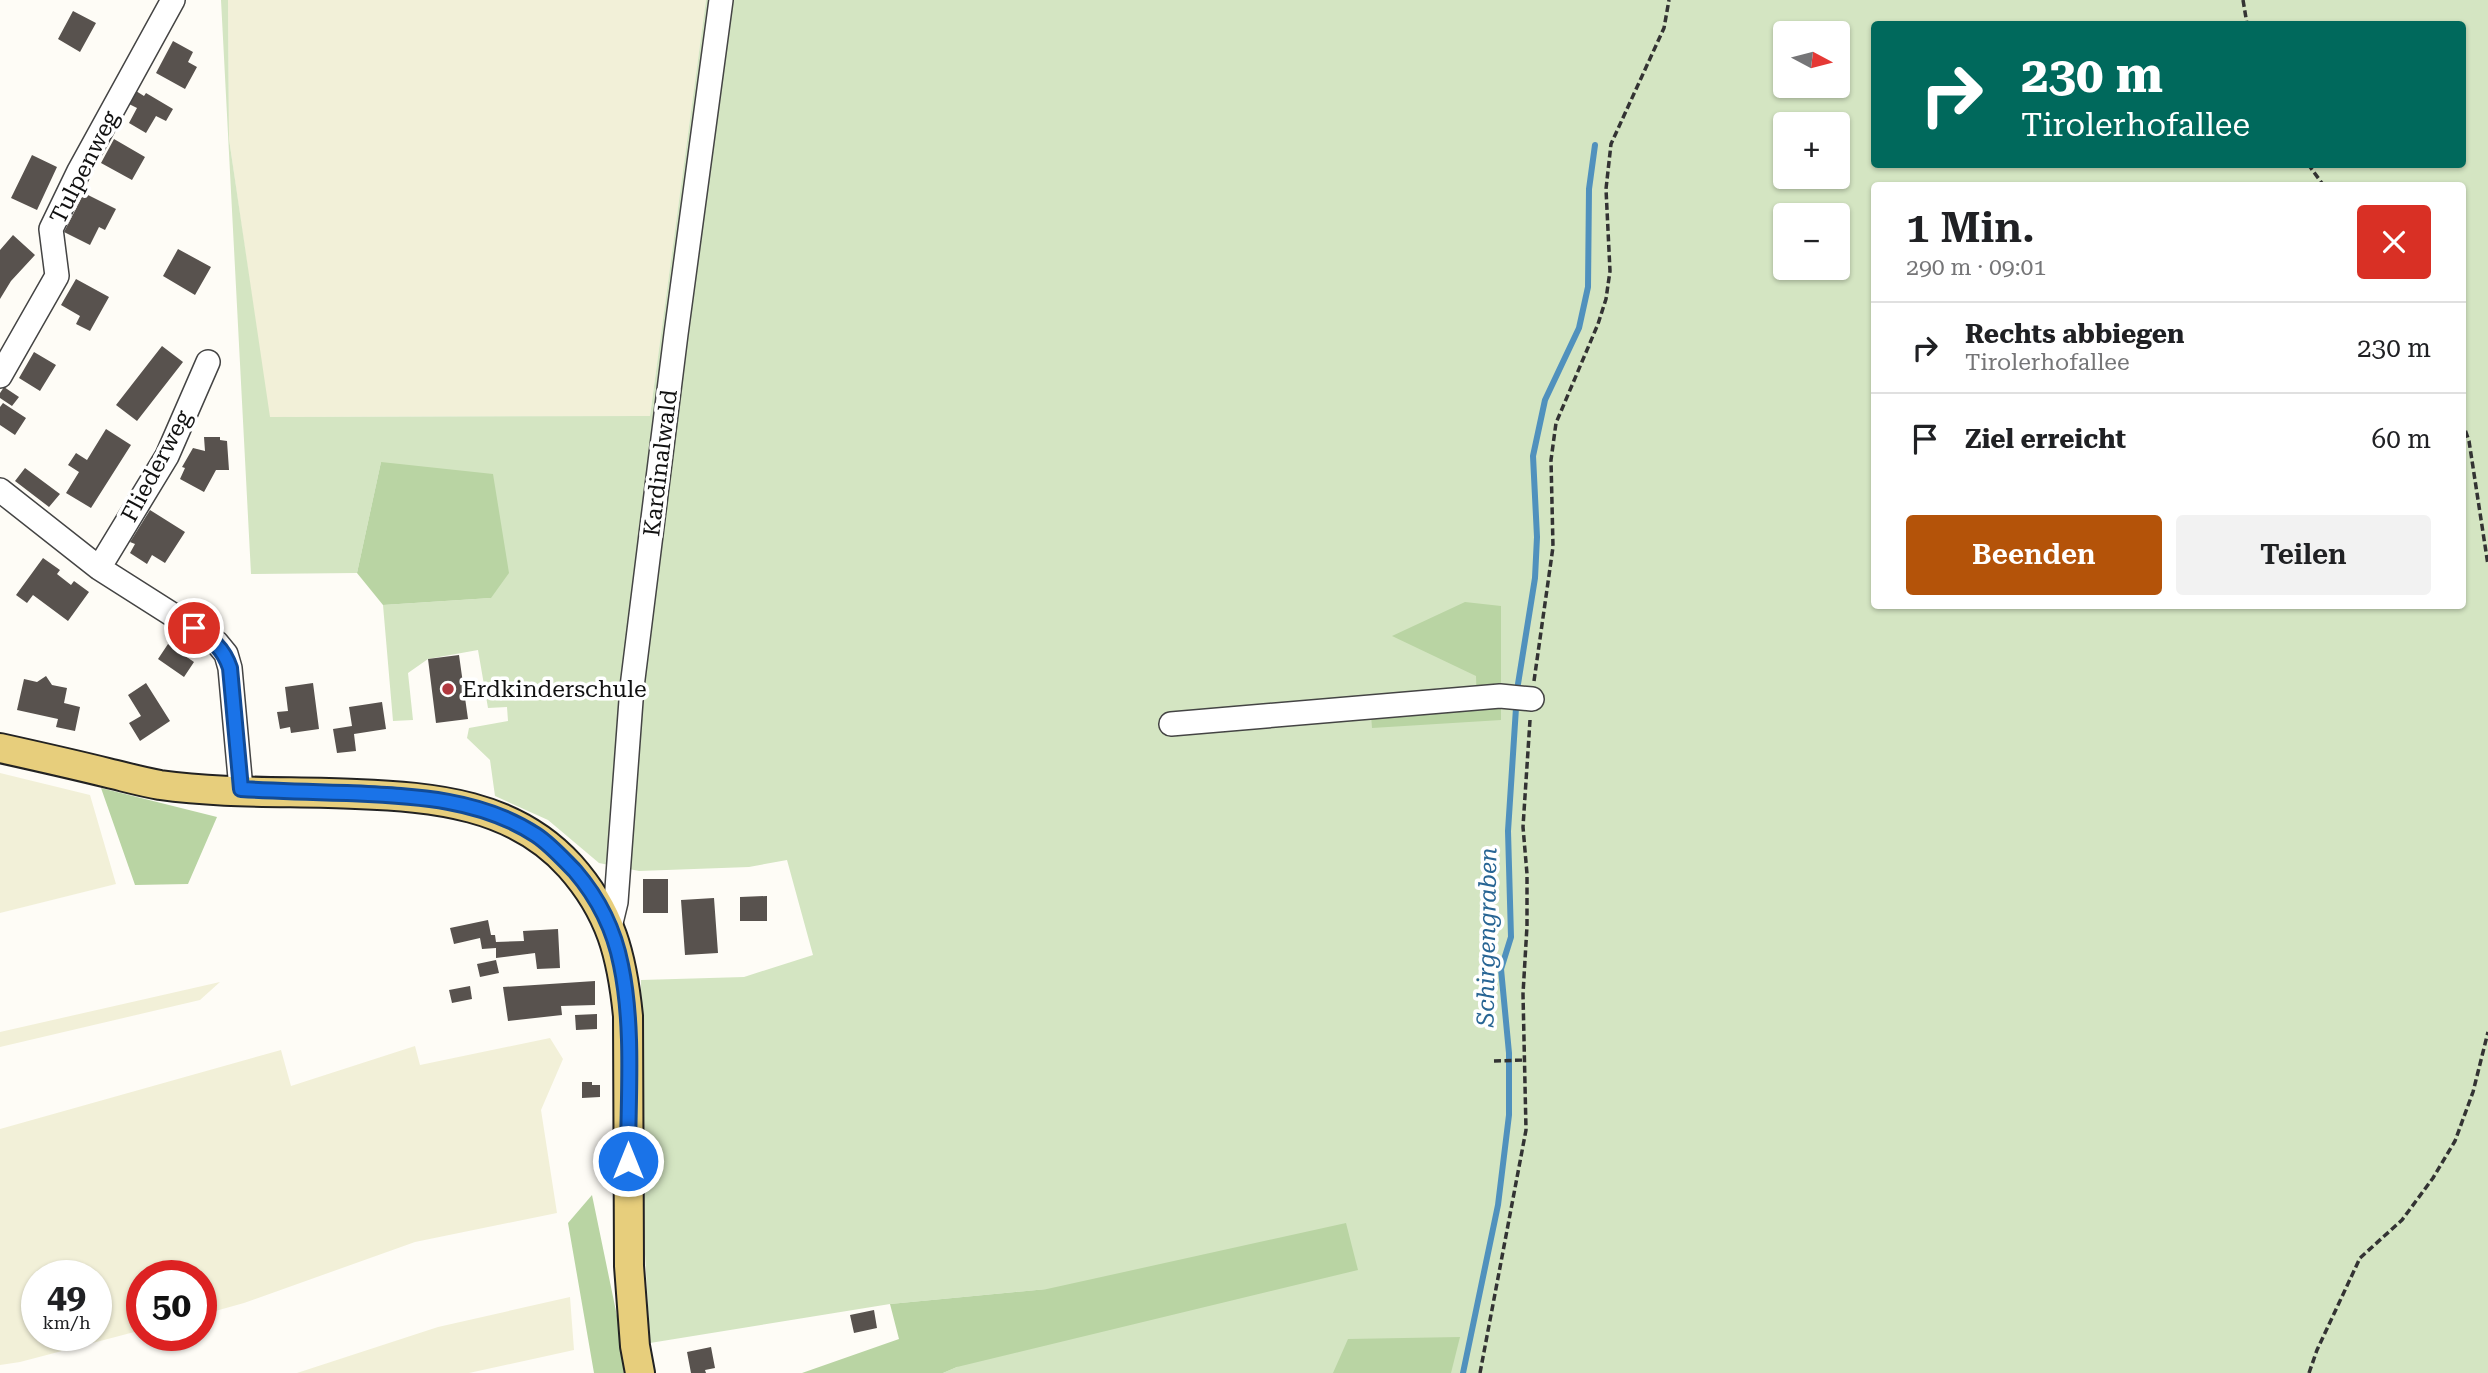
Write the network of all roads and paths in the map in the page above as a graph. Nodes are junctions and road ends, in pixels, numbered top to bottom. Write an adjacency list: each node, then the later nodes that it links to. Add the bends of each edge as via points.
1 (173, 0): 7 (street, Tulpenweg, via 51,229 57,276)
2 (721, 0): 16 (street, Kardinalwald, via 632,687 616,902)
3 (1669, 0): 12 (path, via 1664,28 1611,144 1606,189 1610,271 1606,299 1556,423 1551,460 1553,547)
4 (2243, 0): 5 (path)
5 (2246, 21)
6 (208, 362): 11 (street, Fliederweg, via 167,456)
7 (0, 376)
8 (2466, 432): 10 (path)
9 (0, 491): 11 (street)
10 (2488, 565)
11 (99, 568): 15 (street, via 217,643 226,654)
12 (1532, 699): 13 (street, via 1500,696); 18 (path, via 1523,827)
13 (1171, 724)
14 (0, 748): 15 (main road, via 160,785)
15 (241, 789): 16 (main road, via 415,796 487,811 537,836 561,856 586,884)
16 (610, 927): 20 (main road, via 622,966 628,1016 629,1266)
17 (2488, 1032): 22 (path, via 2455,1141 2402,1220 2360,1258)
18 (1526, 1060): 19 (path); 21 (path, via 1526,1130)
19 (1494, 1061)
20 (640, 1373)
21 (1480, 1373)
22 (2309, 1373)

